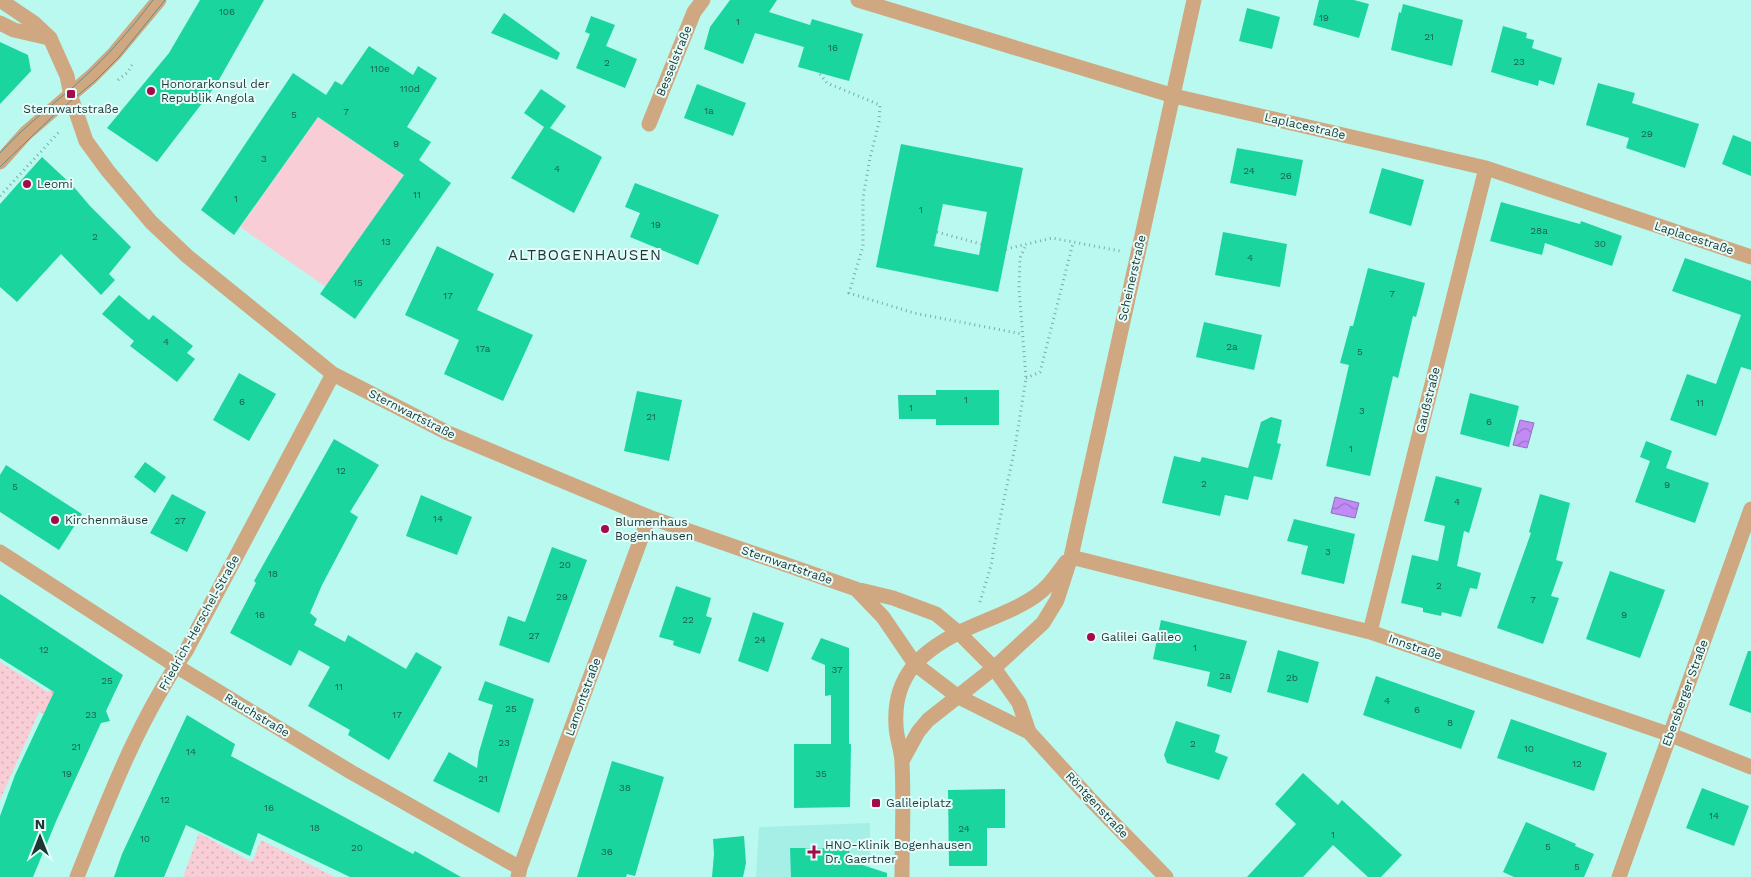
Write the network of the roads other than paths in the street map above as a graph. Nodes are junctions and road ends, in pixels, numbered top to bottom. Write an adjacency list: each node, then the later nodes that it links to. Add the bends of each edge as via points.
1 (0, 0): 7 (street)
2 (159, 0): 8 (street, via 114,54)
3 (703, 0): 10 (street, Besselstraße, via 694,12)
4 (858, 0): 9 (street, Laplacestraße)
5 (1194, 0): 9 (street, Scheinerstraße)
6 (0, 23): 7 (street, via 14,30)
7 (50, 38): 8 (street, Sternwartstraße, via 67,76)
8 (71, 95): 11 (street, via 26,133); 14 (street, Sternwartstraße, via 86,141 151,222 187,256)
9 (1174, 96): 12 (street, Laplacestraße); 18 (street, Scheinerstraße)
10 (650, 124)
11 (0, 162)
12 (1486, 168): 13 (street, Laplacestraße); 20 (street, Gaußstraße)
13 (1751, 257)
14 (333, 374): 16 (street, Sternwartstraße, via 448,433); 23 (street, Friedrich-Herschel-Straße)
15 (1751, 509): 27 (street, Ebersberger Straße)
16 (649, 517): 19 (street, Sternwartstraße); 30 (street, Lamontstraße)
17 (0, 552): 23 (street, Rauchstraße)
18 (1070, 557): 20 (street, Innstraße); 21 (street, via 1047,587 1022,604); 24 (street, via 1057,600 1043,623)
19 (856, 589): 21 (street, Sternwartstraße, via 936,614); 22 (street, Sternwartstraße, via 883,617)
20 (1370, 632): 27 (street, Innstraße)
21 (959, 633): 22 (street); 24 (street)
22 (914, 664): 25 (street); 28 (street, via 898,694 896,725)
23 (176, 666): 30 (street, Rauchstraße); 31 (street, Friedrich-Herschel-Straße, via 121,769)
24 (994, 668): 25 (street); 26 (street, Röntgenstraße, via 1019,703)
25 (957, 696): 26 (street, Röntgenstraße); 28 (street, via 928,720)
26 (1030, 732): 33 (street, Röntgenstraße)
27 (1671, 734): 29 (street, Innstraße); 34 (street, Ebersberger Straße)
28 (902, 761): 32 (street)
29 (1751, 767)
30 (519, 872)
31 (77, 877)
32 (902, 877)
33 (1166, 877)
34 (1618, 877)

